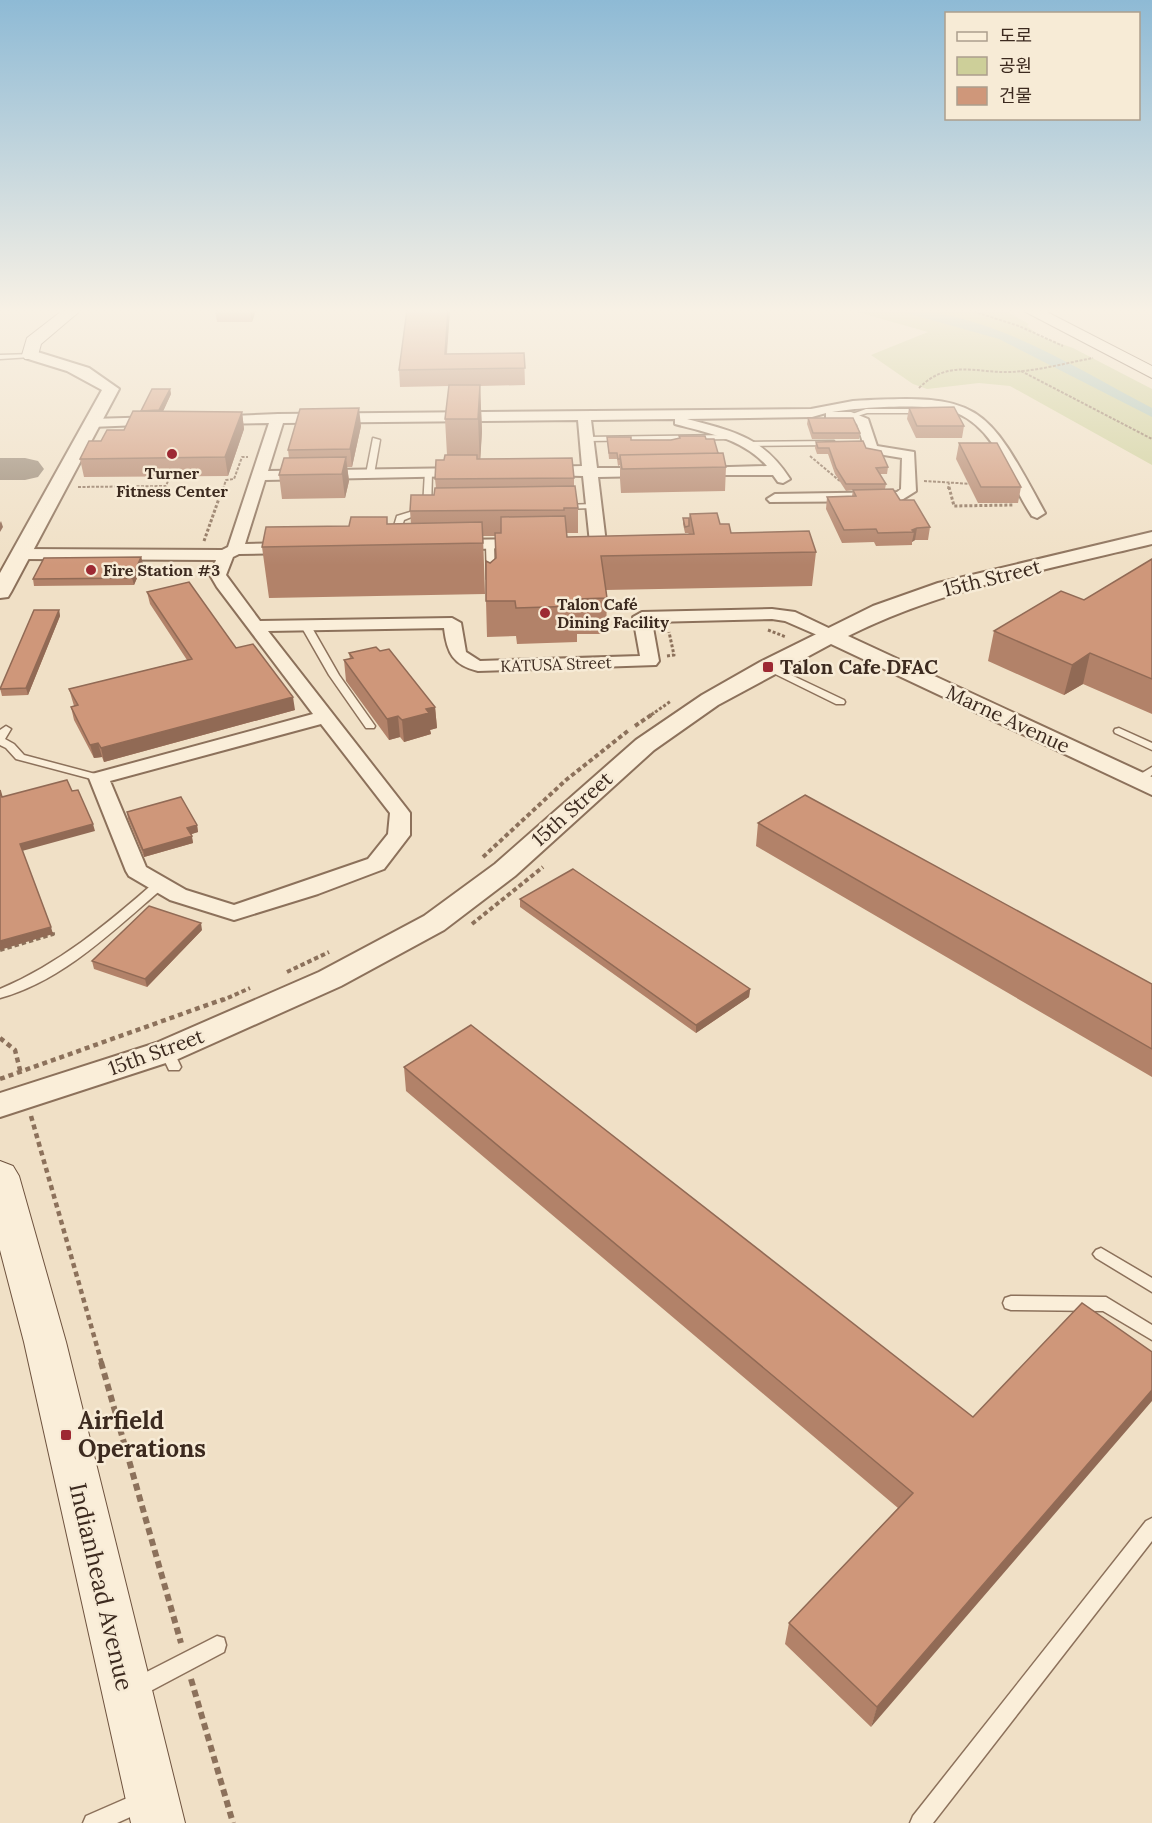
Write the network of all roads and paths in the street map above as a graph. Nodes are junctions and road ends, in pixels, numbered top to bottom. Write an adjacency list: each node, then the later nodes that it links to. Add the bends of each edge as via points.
1 (107, 395): 13 (street)
2 (902, 395): 4 (path)
3 (1067, 395): 16 (path)
4 (910, 404): 6 (street, via 856,405); 34 (street, via 962,410 976,419 998,442)
5 (926, 411): 9 (lane, via 866,411)
6 (812, 413): 8 (street); 9 (street)
7 (584, 415): 8 (street); 10 (street, via 555,411 296,414); 15 (street)
8 (637, 415): 14 (street, via 679,421)
9 (851, 416): 32 (street, via 863,422 862,443 871,449 909,456)
10 (278, 418): 11 (street); 21 (street)
11 (194, 420)
12 (173, 421): 13 (street)
13 (91, 423): 35 (street)
14 (730, 437): 15 (lane); 19 (street)
15 (585, 439): 25 (street)
16 (1152, 439)
17 (376, 440): 29 (lane)
18 (844, 443): 20 (lane)
19 (747, 444): 20 (lane); 22 (street, via 770,459)
20 (796, 444): 36 (path)
21 (266, 456): 31 (street); 53 (path, via 242,457 234,480 226,480)
22 (777, 470): 27 (street); 37 (street)
23 (530, 471): 25 (street)
24 (486, 472): 28 (street)
25 (588, 472): 26 (street); 39 (street)
26 (661, 472)
27 (683, 472)
28 (428, 473): 29 (street); 41 (lane)
29 (370, 474): 31 (street)
30 (170, 476): 35 (path, via 166,486)
31 (260, 476): 51 (street)
32 (908, 479): 33 (path); 36 (street, via 908,490 900,496)
33 (949, 483): 34 (path); 43 (path, via 954,506)
34 (1021, 485): 43 (street)
35 (58, 487): 52 (street)
36 (857, 497): 37 (street)
37 (796, 498): 38 (street)
38 (775, 499)
39 (593, 506): 40 (lane); 45 (street, via 592,543)
40 (545, 507)
41 (426, 509): 42 (lane); 48 (lane, via 400,518)
42 (438, 509)
43 (1035, 509)
44 (1152, 538): 60 (street, 15th Street, via 946,588 881,611)
45 (617, 542)
46 (539, 544): 47 (street)
47 (490, 545): 49 (street); 55 (lane)
48 (393, 546)
49 (436, 546)
50 (303, 548): 51 (street)
51 (231, 552): 53 (street); 57 (street, via 219,575)
52 (21, 554): 53 (street); 54 (street)
53 (200, 555)
54 (0, 592)
55 (491, 593)
56 (306, 626): 57 (street, KATUSA Street); 62 (street, KATUSA Street, via 452,622 457,656 478,666 650,662); 66 (lane)
57 (256, 627): 65 (street)
58 (676, 628): 62 (path, via 669,628 674,656)
59 (768, 630): 61 (path)
60 (831, 636): 62 (street, via 789,616 772,614 642,617); 63 (street, 15th Street); 72 (street, Marne Avenue)
61 (790, 639)
62 (649, 656)
63 (768, 667): 64 (lane); 78 (street, 15th Street, via 710,700 645,745 505,870 434,923 171,1059)
64 (840, 702)
65 (326, 717): 71 (street); 73 (street, via 400,813 399,835 376,864 234,914 178,896)
66 (370, 726)
67 (6, 729): 69 (lane)
68 (1119, 731): 70 (lane)
69 (0, 740): 71 (lane, via 20,757)
70 (1152, 747)
71 (99, 778): 73 (street, via 137,871)
72 (1148, 779)
73 (159, 885): 76 (lane, via 80,953 29,984)
74 (49, 923): 75 (path, via 53,934)
75 (0, 950)
76 (0, 994)
77 (0, 1038): 78 (path, via 15,1050)
78 (13, 1100): 86 (path)
79 (0, 1176): 87 (main road, Indianhead Avenue, via 45,1342)
80 (1101, 1254): 81 (lane)
81 (1152, 1287)
82 (1011, 1303): 83 (lane, via 1106,1304)
83 (1152, 1333)
84 (1152, 1527): 91 (lane)
85 (217, 1645): 86 (lane)
86 (186, 1662): 87 (lane); 90 (path)
87 (126, 1694): 88 (main road, Indianhead Avenue)
88 (155, 1810): 89 (lane)
89 (93, 1823)
90 (233, 1823)
91 (920, 1823)

